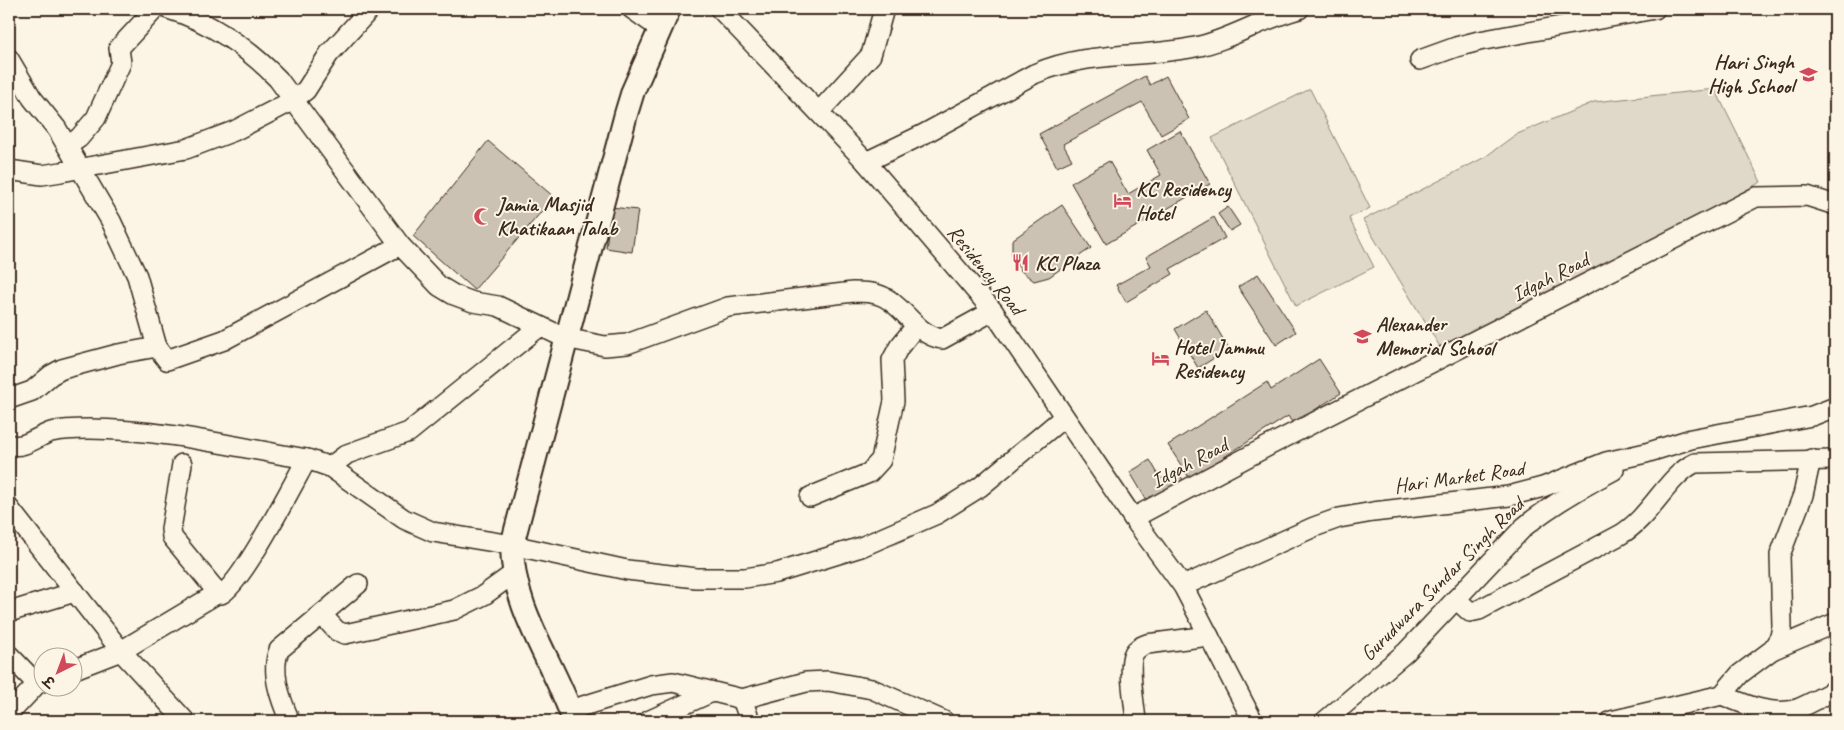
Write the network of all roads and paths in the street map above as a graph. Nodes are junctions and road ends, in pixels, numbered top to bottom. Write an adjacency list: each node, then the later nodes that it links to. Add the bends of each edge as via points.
1 (155, 9): 14 (street, via 119,48 121,63 96,118 79,138)
2 (168, 9): 12 (street, via 209,26 256,58 278,79)
3 (370, 9): 12 (street, via 329,54 306,90)
4 (632, 9): 9 (street)
5 (884, 9): 13 (street, via 870,55)
6 (1299, 9): 15 (street, via 1276,14 1197,47 1102,56 1052,66 922,136)
7 (1655, 9): 11 (street, via 1479,41)
8 (731, 12): 13 (street, Residency Road)
9 (664, 19): 23 (main road, via 626,114)
10 (9, 58): 14 (street, via 32,98)
11 (1420, 60)
12 (292, 101): 16 (street, via 234,131 186,149); 19 (street)
13 (819, 112): 15 (street, Residency Road)
14 (67, 146): 16 (street)
15 (866, 162): 20 (street, Residency Road)
16 (80, 168): 17 (street, via 42,175); 24 (street, via 127,252)
17 (9, 170)
18 (1835, 205): 37 (street, Idgah Road, via 1807,196 1756,197)
19 (400, 245): 22 (street, via 440,286 454,295 498,306); 24 (street, via 224,340 169,360 163,358)
20 (993, 311): 21 (street, via 942,339 930,336); 27 (street, Residency Road)
21 (916, 326): 23 (street, via 886,298 870,292 853,292 728,308 627,344 605,346); 35 (street, via 898,347 892,360 894,401 881,460 869,473)
22 (539, 327): 23 (street); 34 (street, via 409,432 347,454)
23 (565, 338): 38 (main road)
24 (158, 347): 25 (street, via 62,369 32,391)
25 (9, 400)
26 (1835, 407): 29 (street, Hari Market Road, via 1812,416 1691,439)
27 (1064, 417): 37 (street, Residency Road); 38 (street, via 980,487 937,514 861,547 777,573 745,578 696,578 627,570)
28 (9, 444): 30 (street, via 19,446 66,430 98,429 163,435)
29 (1646, 453): 41 (street, Hari Market Road, via 1606,462 1543,487 1509,496 1339,518); 44 (street, Gurudwara Sundar Singh Road, via 1544,511)
30 (307, 459): 34 (street); 43 (street, via 250,561 230,587)
31 (1811, 459): 32 (street); 44 (street, via 1695,463 1684,469 1641,520 1620,535 1479,610 1470,612); 49 (street, via 1803,495 1780,555 1782,626)
32 (1835, 460)
33 (182, 464): 43 (street, via 172,537)
34 (330, 467): 38 (street, via 420,527)
35 (810, 497)
36 (9, 508): 42 (street)
37 (1133, 518): 41 (street, Residency Road)
38 (512, 545): 39 (main road)
39 (514, 574): 46 (street, via 484,595 454,610 345,634 337,631); 60 (main road, via 518,596)
40 (358, 584): 46 (street)
41 (1183, 586): 48 (street, Residency Road)
42 (75, 592): 45 (street); 50 (street)
43 (218, 593): 50 (street)
44 (1456, 599): 68 (street, Gurudwara Sundar Singh Road, via 1406,652)
45 (9, 612)
46 (322, 615): 62 (street, via 287,641 277,655 277,685)
47 (1835, 624): 49 (street)
48 (1208, 636): 66 (street, via 1147,644 1134,652 1131,667); 67 (street, Residency Road)
49 (1772, 650): 57 (street, via 1740,674)
50 (121, 651): 52 (street); 61 (street)
51 (9, 655): 53 (street)
52 (82, 666)
53 (32, 676)
54 (1835, 690): 57 (street, via 1796,709 1782,711 1746,705)
55 (32, 691): 59 (street)
56 (712, 692): 58 (street); 60 (street, via 693,685 667,683); 63 (street)
57 (1722, 695): 69 (street)
58 (742, 698): 64 (street); 65 (street, via 806,682 828,680 872,689)
59 (9, 714)
60 (572, 716)
61 (185, 721)
62 (290, 721)
63 (648, 721)
64 (750, 721)
65 (944, 721)
66 (1136, 721)
67 (1253, 721)
68 (1325, 721)
69 (1611, 721)

